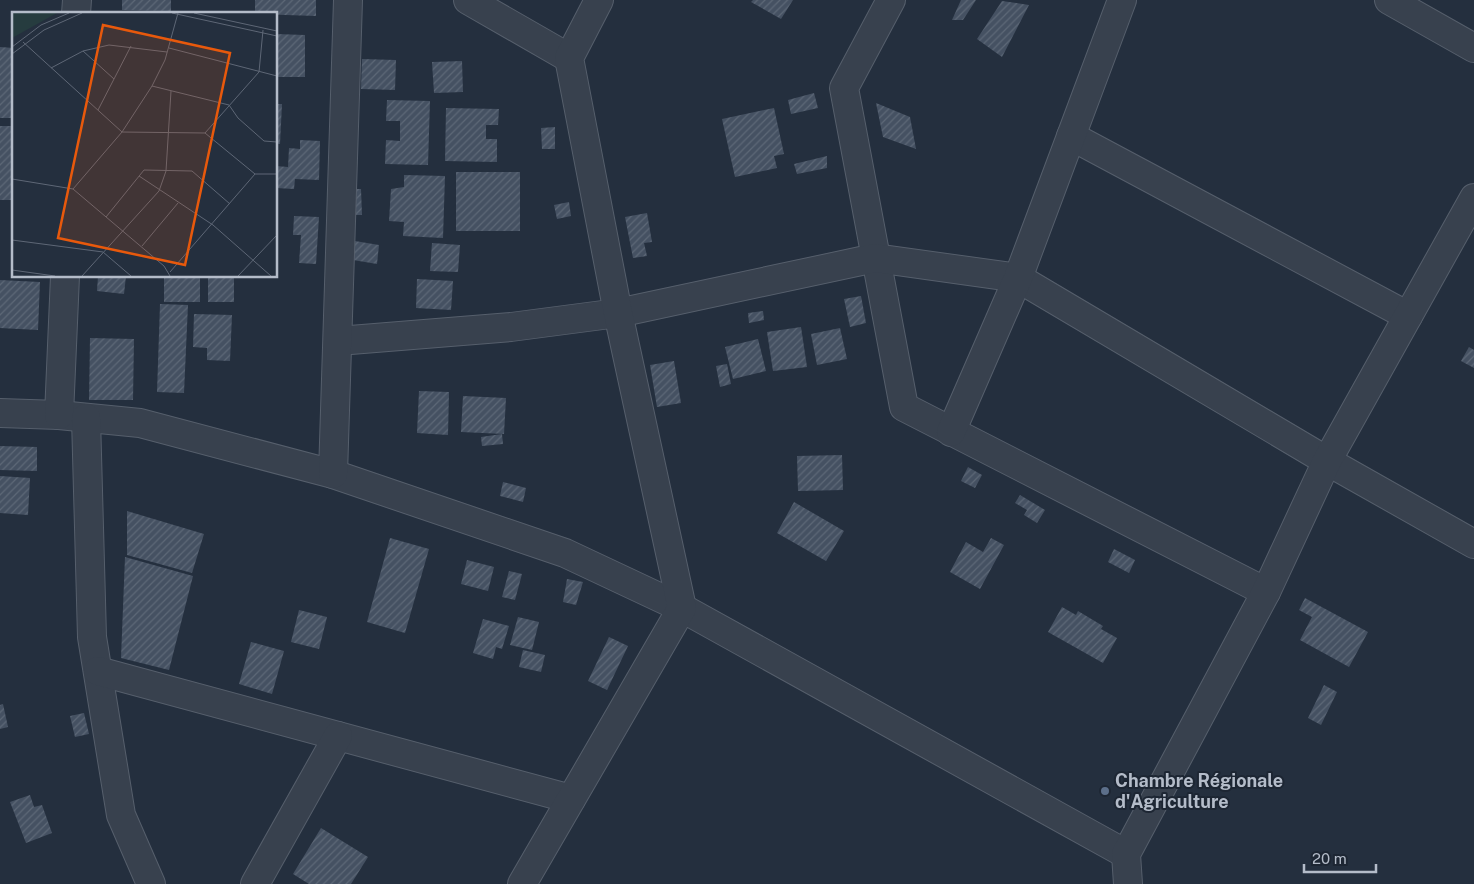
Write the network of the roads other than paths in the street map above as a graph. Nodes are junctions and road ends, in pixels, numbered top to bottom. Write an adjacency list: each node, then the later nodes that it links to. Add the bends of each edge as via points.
1 (348, 0): 16 (street)
2 (468, 0): 8 (street)
3 (598, 0): 8 (street)
4 (891, 0): 11 (street, via 844,88)
5 (1122, 0): 9 (street)
6 (1389, 0): 7 (street)
7 (1474, 48)
8 (569, 58): 14 (street)
9 (1071, 136): 13 (street); 15 (street)
10 (1474, 198): 15 (street)
11 (875, 258): 13 (street); 14 (street); 20 (street, via 904,407)
12 (65, 278): 18 (street)
13 (1018, 278): 20 (street); 21 (street)
14 (618, 313): 16 (street, via 511,327); 25 (street)
15 (1408, 316): 21 (street)
16 (338, 341): 22 (street)
17 (0, 413): 18 (street)
18 (59, 415): 19 (street)
19 (86, 418): 22 (street, via 140,423); 26 (street, via 92,637)
20 (951, 432): 24 (street)
21 (1327, 462): 23 (street); 24 (street)
22 (333, 474): 25 (street, via 565,553)
23 (1474, 544)
24 (1266, 592): 29 (street)
25 (682, 608): 28 (street); 29 (street)
26 (98, 671): 27 (street); 30 (street, via 122,815)
27 (338, 736): 28 (street); 31 (street)
28 (571, 799): 32 (street)
29 (1126, 854): 33 (street)
30 (151, 884)
31 (255, 884)
32 (522, 884)
33 (1128, 884)

